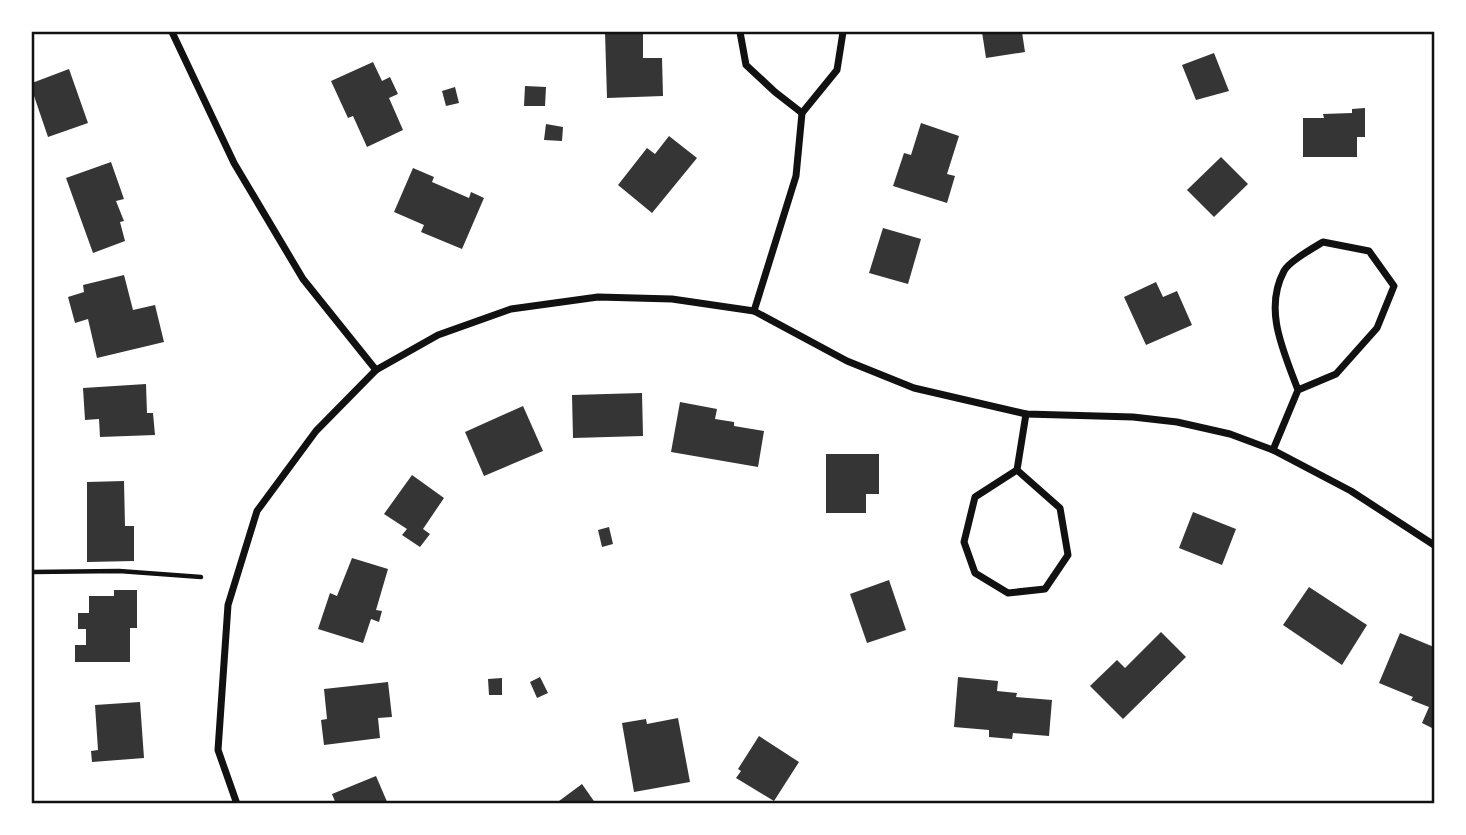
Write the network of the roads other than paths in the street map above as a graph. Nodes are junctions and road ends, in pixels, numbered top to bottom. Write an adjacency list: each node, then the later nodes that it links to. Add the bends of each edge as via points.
1 (172, 32): 6 (street, via 234,163 303,279)
2 (740, 32): 4 (street, via 746,65)
3 (843, 32): 4 (street, via 837,70)
4 (802, 113): 5 (street, via 796,176)
5 (754, 311): 6 (street, via 672,299 598,297 511,309 438,335); 8 (street, via 847,361 915,388)
6 (376, 370): 12 (street, via 316,430 257,511 228,605 218,750)
7 (1298, 390): 7 (street, via 1336,374 1377,328 1394,286 1369,251 1323,242 1284,268 1273,306 1280,342); 9 (street)
8 (1026, 414): 9 (street, via 1177,422); 10 (street)
9 (1273, 450): 11 (street, via 1352,491)
10 (1017, 470): 10 (street, via 975,497 964,542 975,573 1008,593 1045,589 1068,555 1060,508)
11 (1434, 545)
12 (237, 803)

